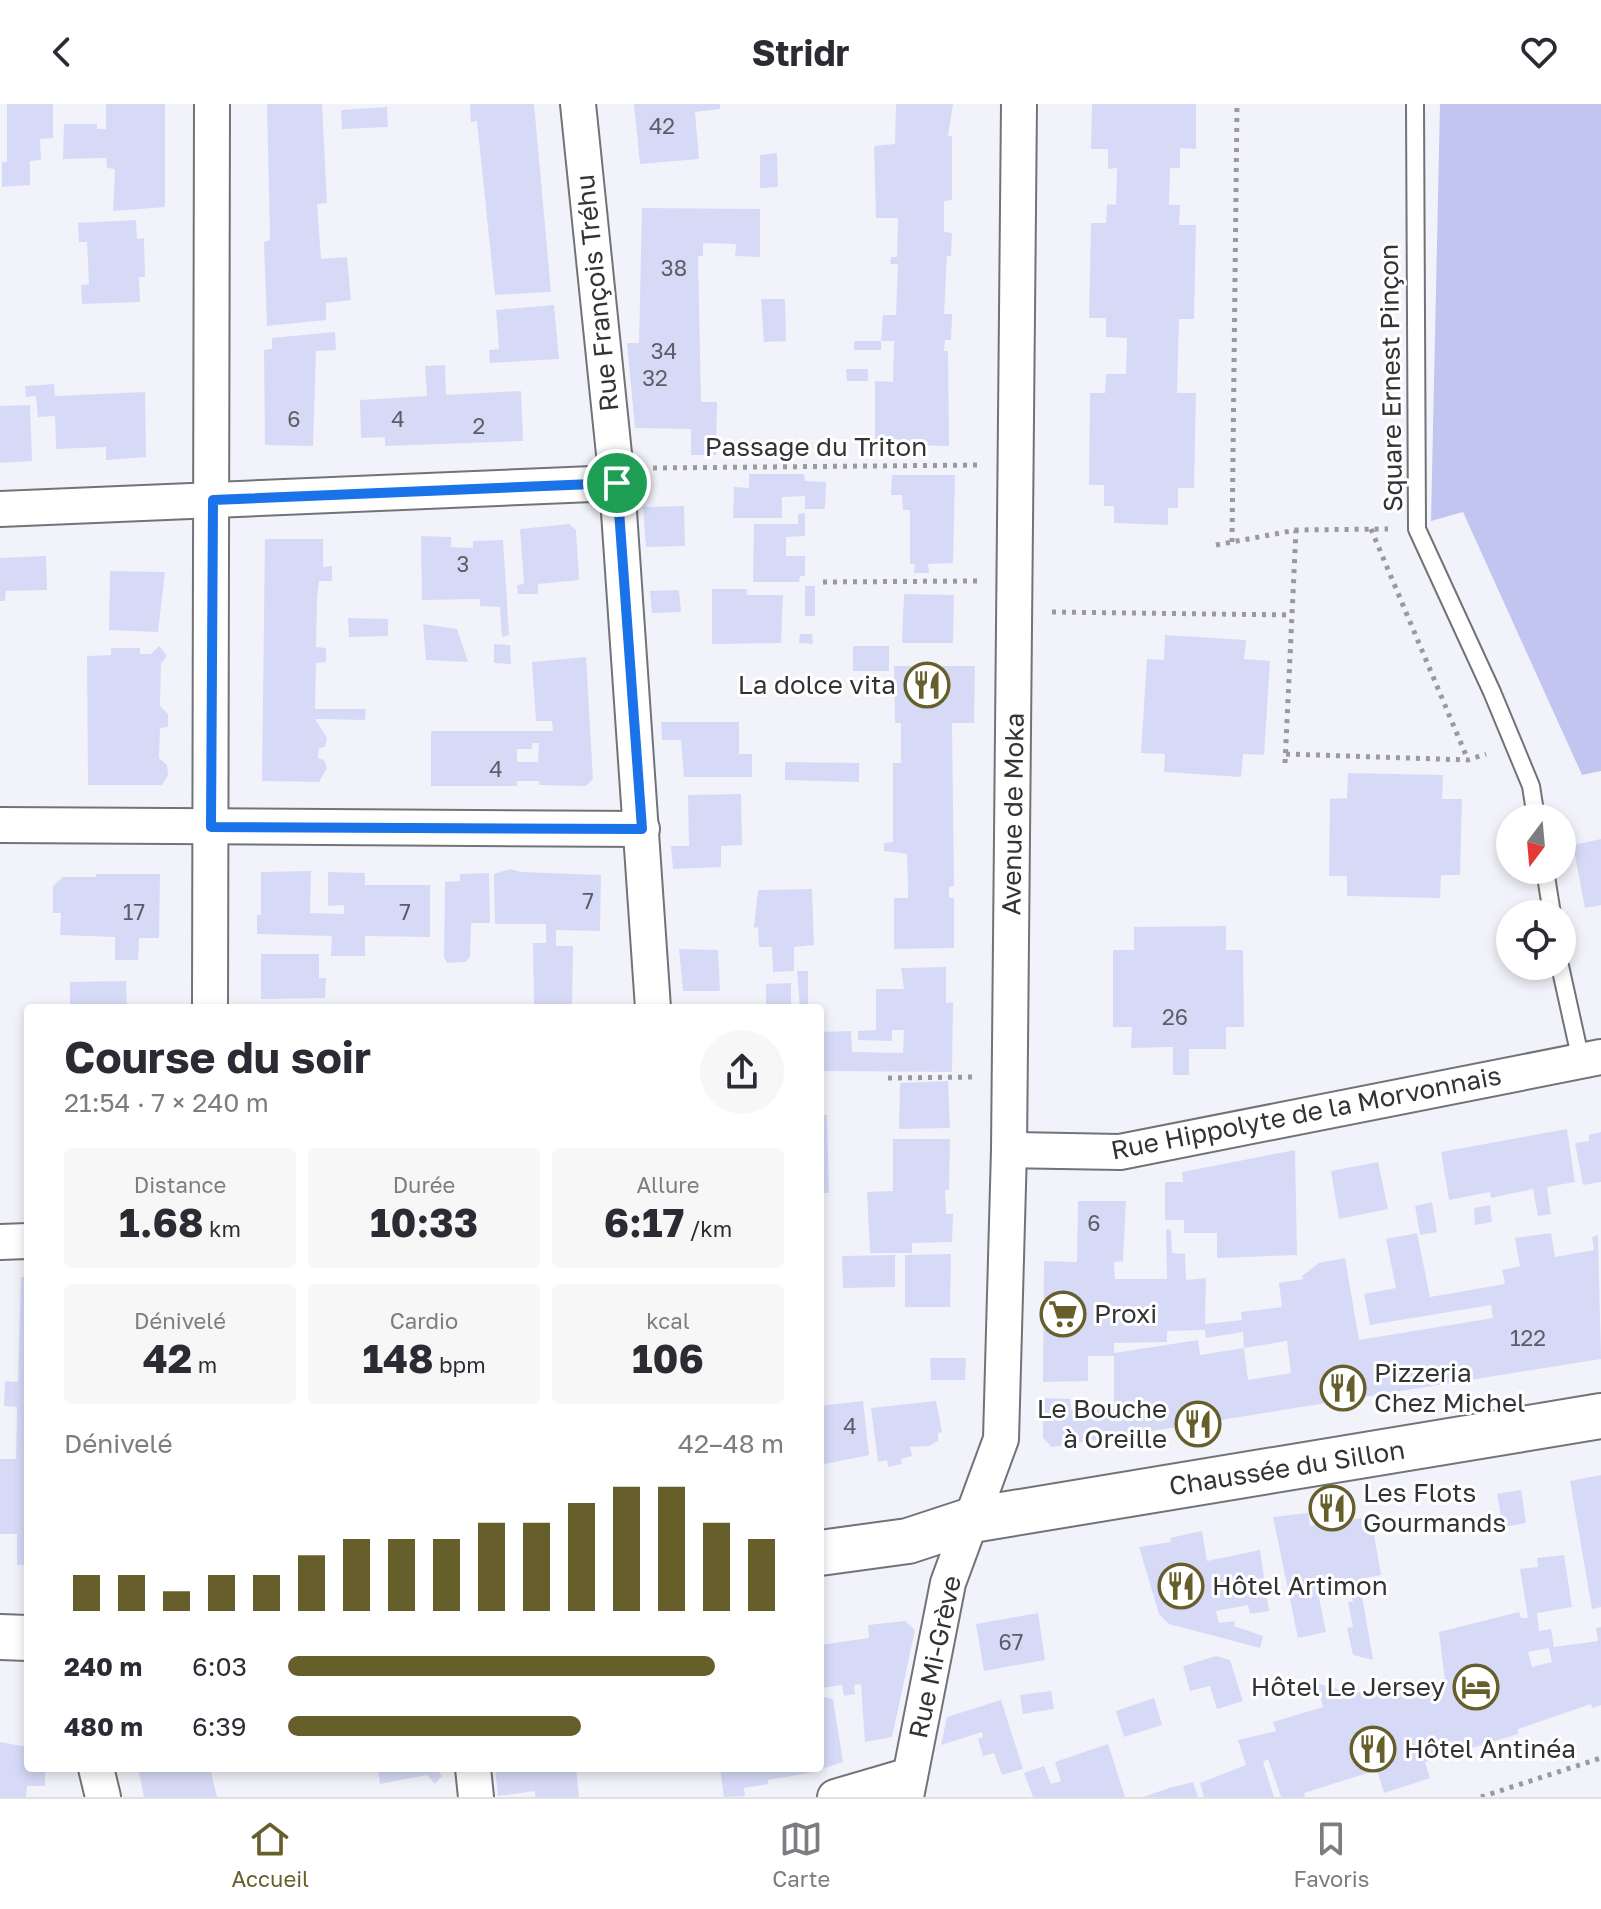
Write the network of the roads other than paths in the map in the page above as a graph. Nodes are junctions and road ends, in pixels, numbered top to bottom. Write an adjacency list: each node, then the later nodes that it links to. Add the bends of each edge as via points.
1 (212, 104): 6 (street)
2 (578, 104): 5 (street, Rue François Tréhu)
3 (1019, 104): 16 (street, Avenue de Moka)
4 (1415, 104): 8 (lane, Square Ernest Pinçon, via 1417,529 1514,745)
5 (616, 476): 6 (street); 11 (street, Rue François Tréhu)
6 (213, 500): 7 (street); 10 (street)
7 (0, 509)
8 (1534, 804)
9 (0, 825): 10 (street)
10 (211, 827): 11 (street); 13 (street)
11 (642, 829): 14 (street, Rue François Tréhu)
12 (1565, 980): 15 (lane)
13 (210, 1004)
14 (653, 1004)
15 (1591, 1059): 16 (street, Rue Hippolyte de la Morvonnais, via 1120,1152)
16 (1009, 1150): 20 (street, Avenue de Moka, via 1001,1439)
17 (24, 1241): 18 (street)
18 (0, 1242)
19 (1601, 1416): 20 (main road, Chaussée du Sillon)
20 (972, 1520): 21 (main road, Chaussée du Sillon, via 908,1541); 26 (street, Rue Mi-Grève, via 948,1583)
21 (824, 1552)
22 (0, 1637): 23 (main road)
23 (24, 1638)
24 (97, 1772): 27 (street)
25 (473, 1772): 28 (street)
26 (908, 1786): 29 (street)
27 (103, 1797)
28 (476, 1797)
29 (835, 1797)

